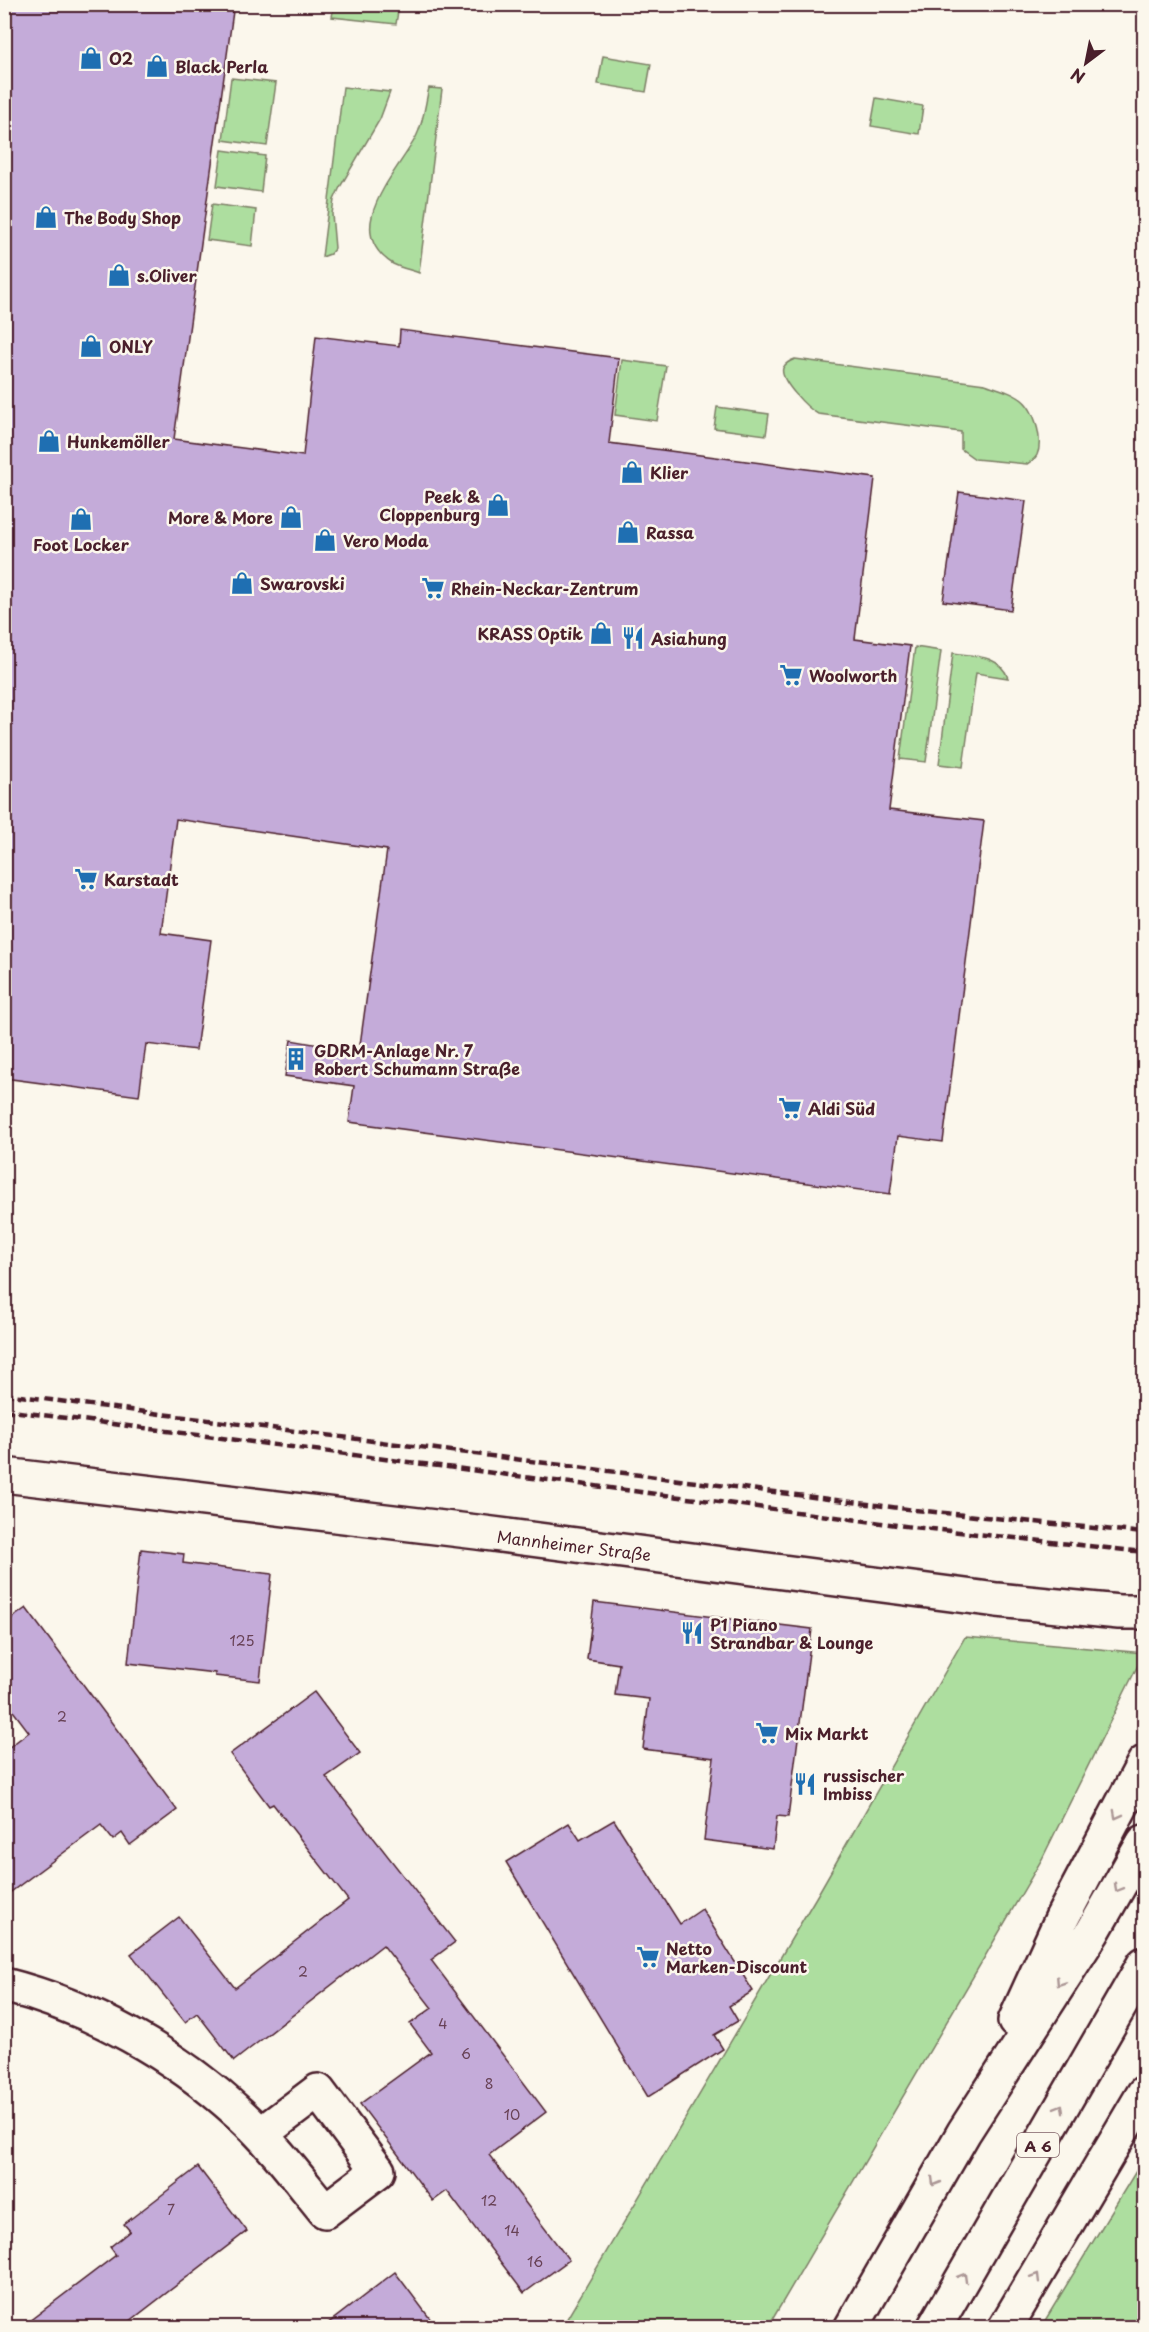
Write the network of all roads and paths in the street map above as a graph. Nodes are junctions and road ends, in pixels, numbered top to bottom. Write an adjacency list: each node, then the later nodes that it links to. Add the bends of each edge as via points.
1 (4, 1475): 2 (main road, Mannheimer Straße, via 997,1600)
2 (1144, 1612)
3 (1144, 1763): 8 (main road, one-way to 8, via 1062,1918)
4 (1144, 1842): 8 (main road, one-way to 8, via 1092,1933)
5 (1144, 1964): 11 (main road, A 6, one-way to 5)
6 (4, 1985): 9 (main road, via 94,2017 160,2053 223,2099)
7 (1144, 2093): 12 (main road, one-way to 7)
8 (964, 2132): 10 (main road, one-way to 10)
9 (261, 2134)
10 (850, 2328)
11 (934, 2328)
12 (1005, 2328)

